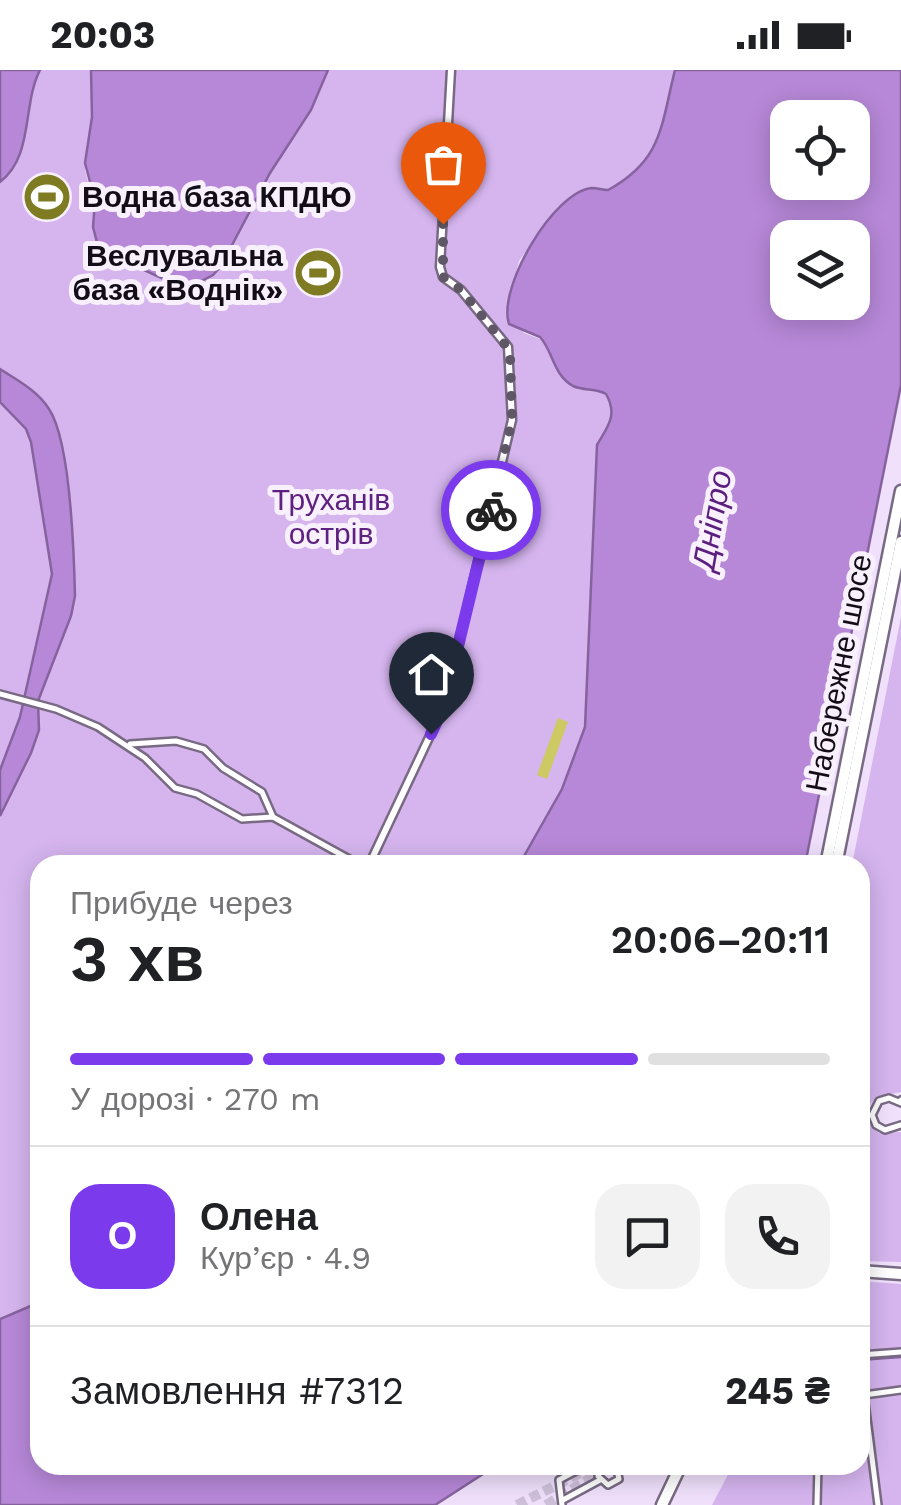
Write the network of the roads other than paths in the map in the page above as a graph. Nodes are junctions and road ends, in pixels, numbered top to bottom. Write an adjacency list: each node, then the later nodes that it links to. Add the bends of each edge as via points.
1 (451, 70): 8 (street, via 440,267 508,348 512,420 443,708)
2 (901, 492): 9 (main road, Набережне шосе)
3 (901, 542): 10 (main road, Набережне шосе)
4 (0, 694): 5 (street)
5 (128, 744): 6 (street, via 176,788 242,819); 6 (street, via 176,741 204,749 262,792)
6 (273, 817): 7 (street)
7 (342, 855)
8 (374, 855)
9 (828, 855)
10 (838, 855)
11 (901, 1100): 12 (street, via 879,1100 872,1115 885,1130)
12 (901, 1126)
13 (870, 1272): 14 (main road)
14 (901, 1274)
15 (901, 1352): 16 (street)
16 (870, 1354)
17 (901, 1390): 18 (street)
18 (870, 1394)
19 (870, 1442): 29 (street)
20 (568, 1475): 26 (street, via 559,1480)
21 (601, 1475): 25 (street)
22 (620, 1475): 25 (street, via 615,1484)
23 (677, 1475): 27 (main road)
24 (818, 1475): 28 (street)
25 (600, 1480): 26 (street)
26 (562, 1503)
27 (662, 1505)
28 (817, 1505)
29 (878, 1505)

